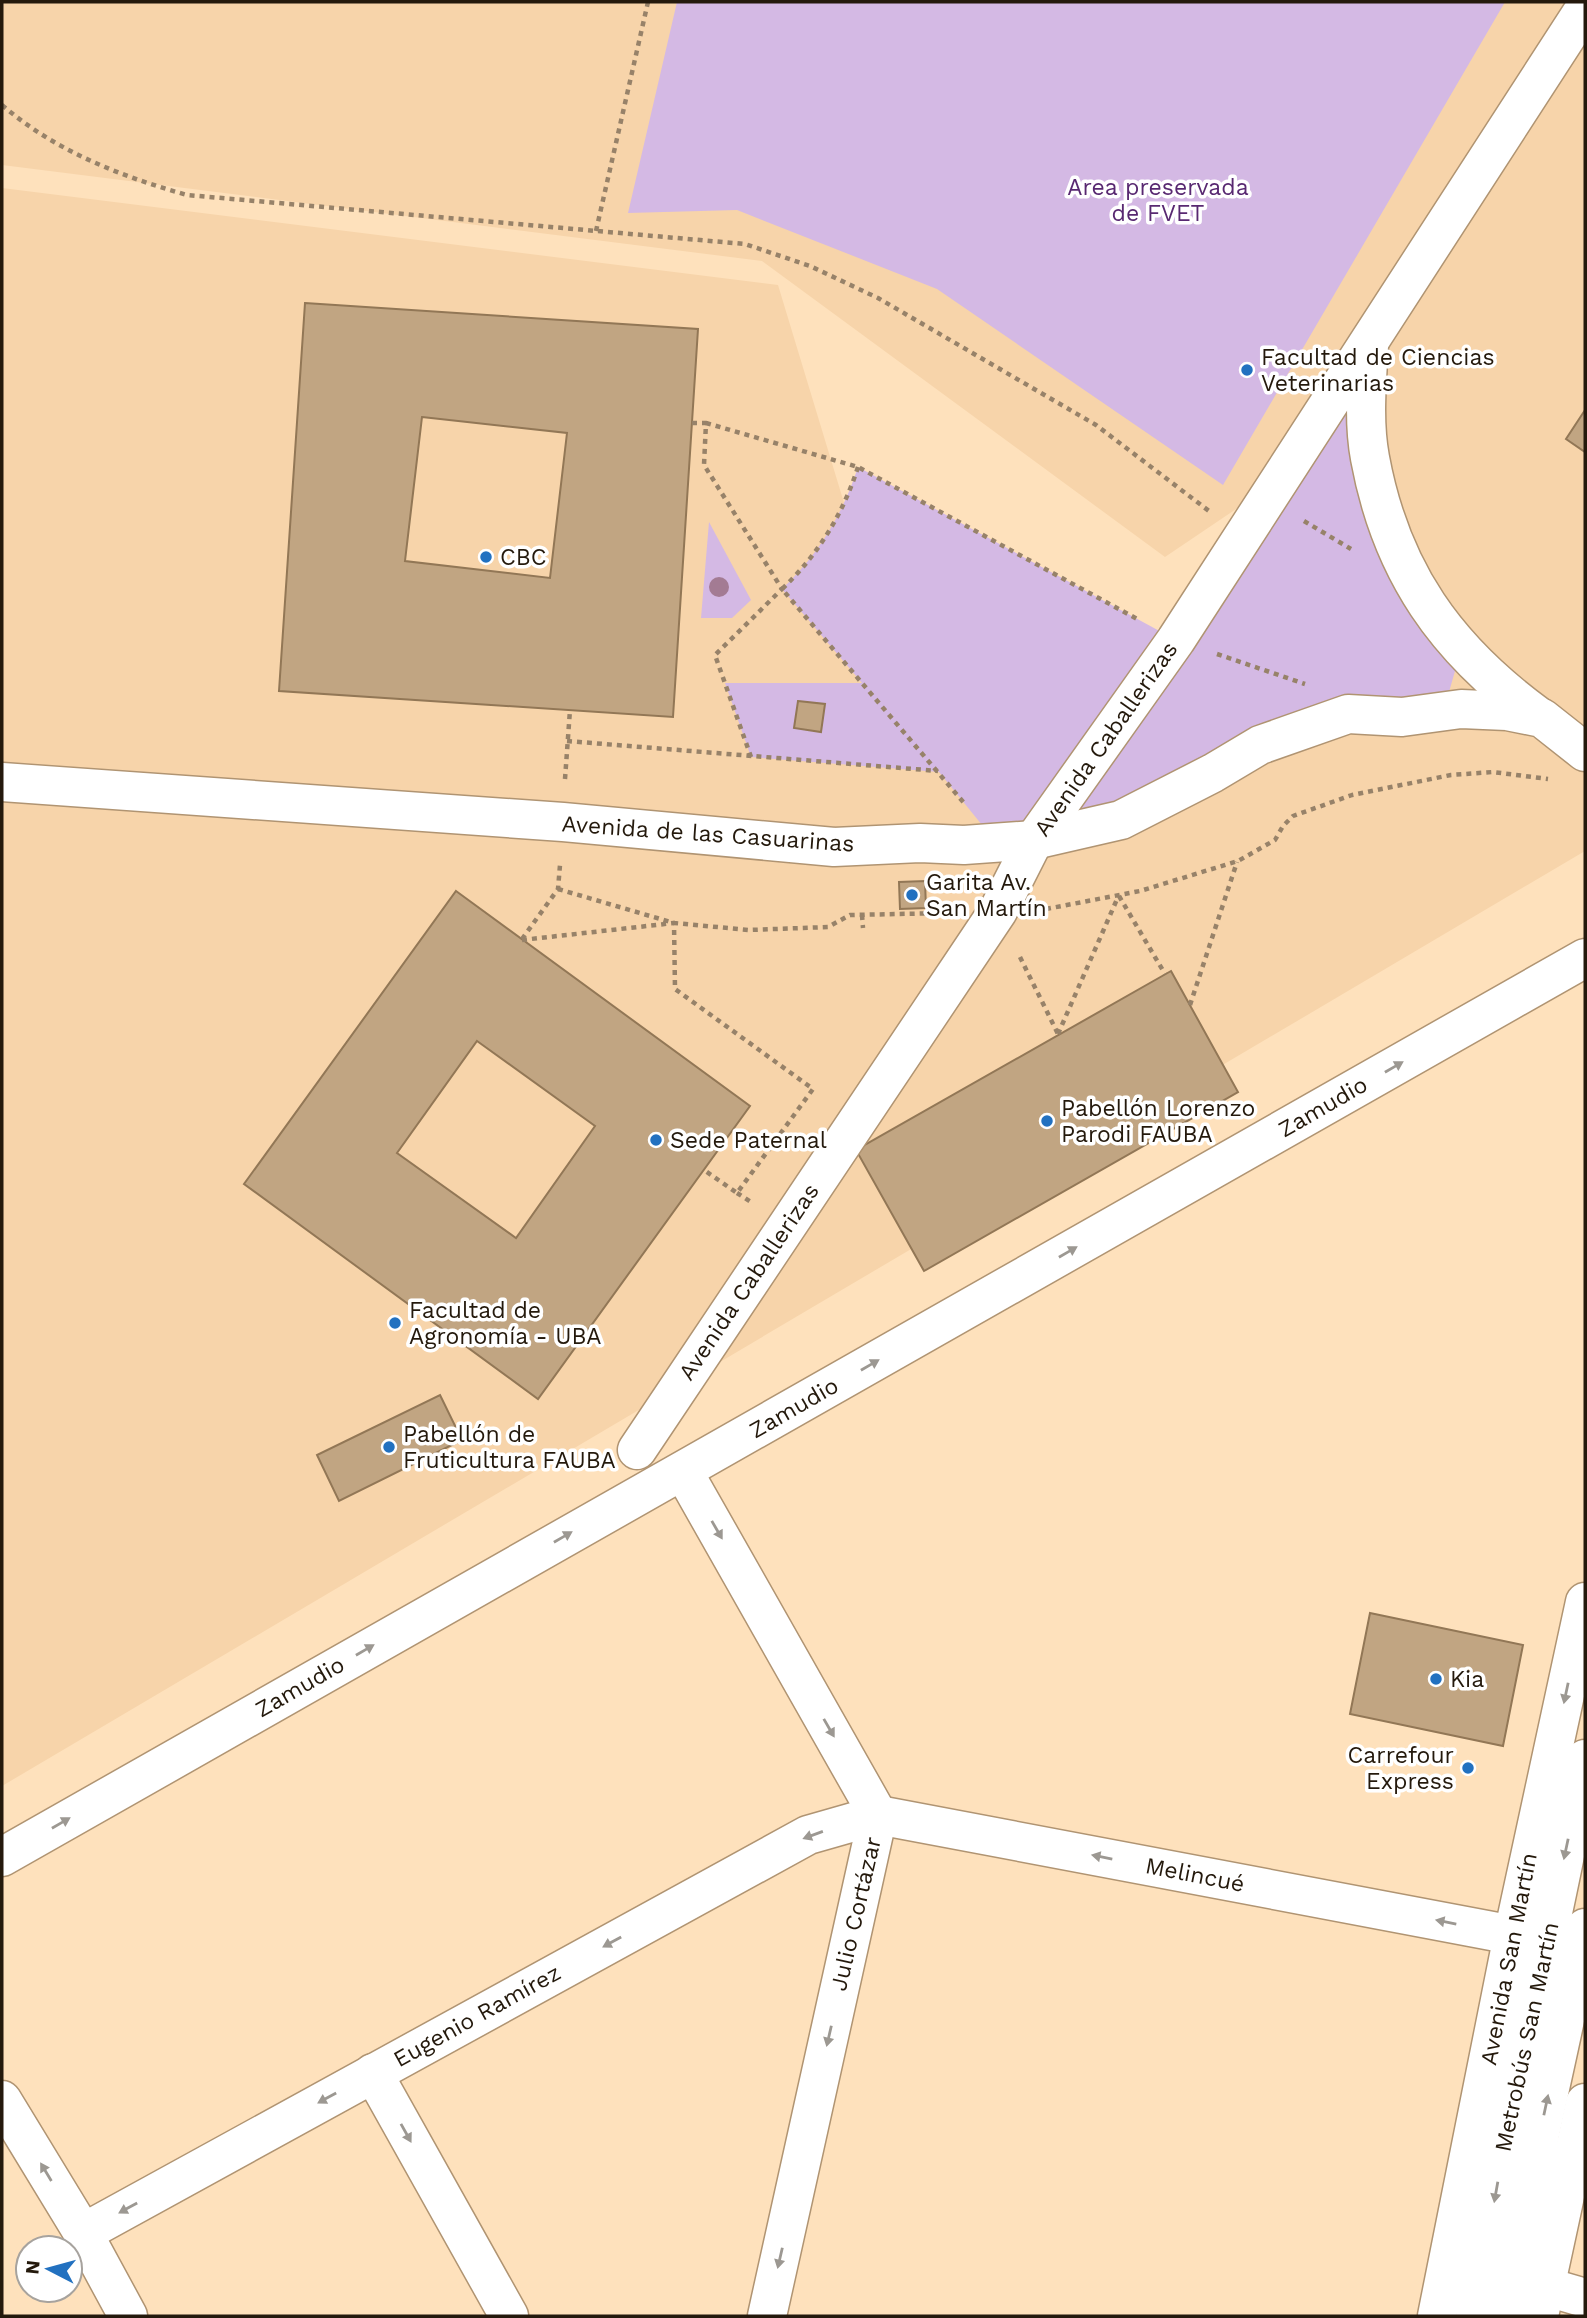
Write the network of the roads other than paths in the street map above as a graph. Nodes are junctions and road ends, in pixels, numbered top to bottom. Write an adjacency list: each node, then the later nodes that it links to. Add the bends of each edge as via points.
1 (1585, 8): 2 (street, Avenida Caballerizas)
2 (1369, 343): 3 (street, via 1369,456 1383,512 1401,557); 8 (street, Avenida Caballerizas, via 1176,640)
3 (1449, 637): 4 (street, via 1455,650 1455,678 1439,703); 5 (street, via 1478,668)
4 (1422, 713): 5 (street, Avenida de las Casuarinas, via 1461,709); 8 (street, Avenida de las Casuarinas, via 1402,717 1348,713 1259,745 1121,820)
5 (1542, 718): 6 (street, Avenida de las Casuarinas)
6 (1585, 752)
7 (2, 782): 8 (street, Avenida de las Casuarinas, via 563,822 834,847)
8 (1034, 840): 10 (street, Avenida Caballerizas, via 998,911)
9 (1585, 958): 11 (street, Zamudio, one-way to 9)
10 (637, 1450)
11 (683, 1471): 14 (street, Julio Cortázar, one-way to 14); 15 (street, Zamudio, one-way to 11)
12 (1585, 1602): 17 (street, Avenida San Martín, one-way to 17)
13 (1585, 1759): 22 (street, Metrobús San Martín, one-way to 22, via 1508,2129)
14 (878, 1815): 17 (street, Melincué, one-way to 14); 18 (street, Eugenio Ramírez, one-way to 18, via 808,1835); 26 (street, Julio Cortázar, one-way to 26)
15 (2, 1857)
16 (1585, 1928): 22 (street, Metrobús San Martín, one-way to 16)
17 (1513, 1935): 22 (street, Avenida San Martín)
18 (373, 2073): 21 (street, Eugenio Ramírez, one-way to 21); 25 (street, one-way to 25)
19 (2, 2100): 21 (street, one-way to 19)
20 (1585, 2103): 22 (street, Avenida San Martín)
21 (83, 2233): 24 (street)
22 (1506, 2282): 23 (street); 27 (street, Avenida San Martín); 28 (street, Metrobús San Martín); 29 (street, Metrobús San Martín)
23 (1585, 2298)
24 (128, 2316)
25 (509, 2316)
26 (766, 2316)
27 (1437, 2316)
28 (1475, 2316)
29 (1507, 2316)

